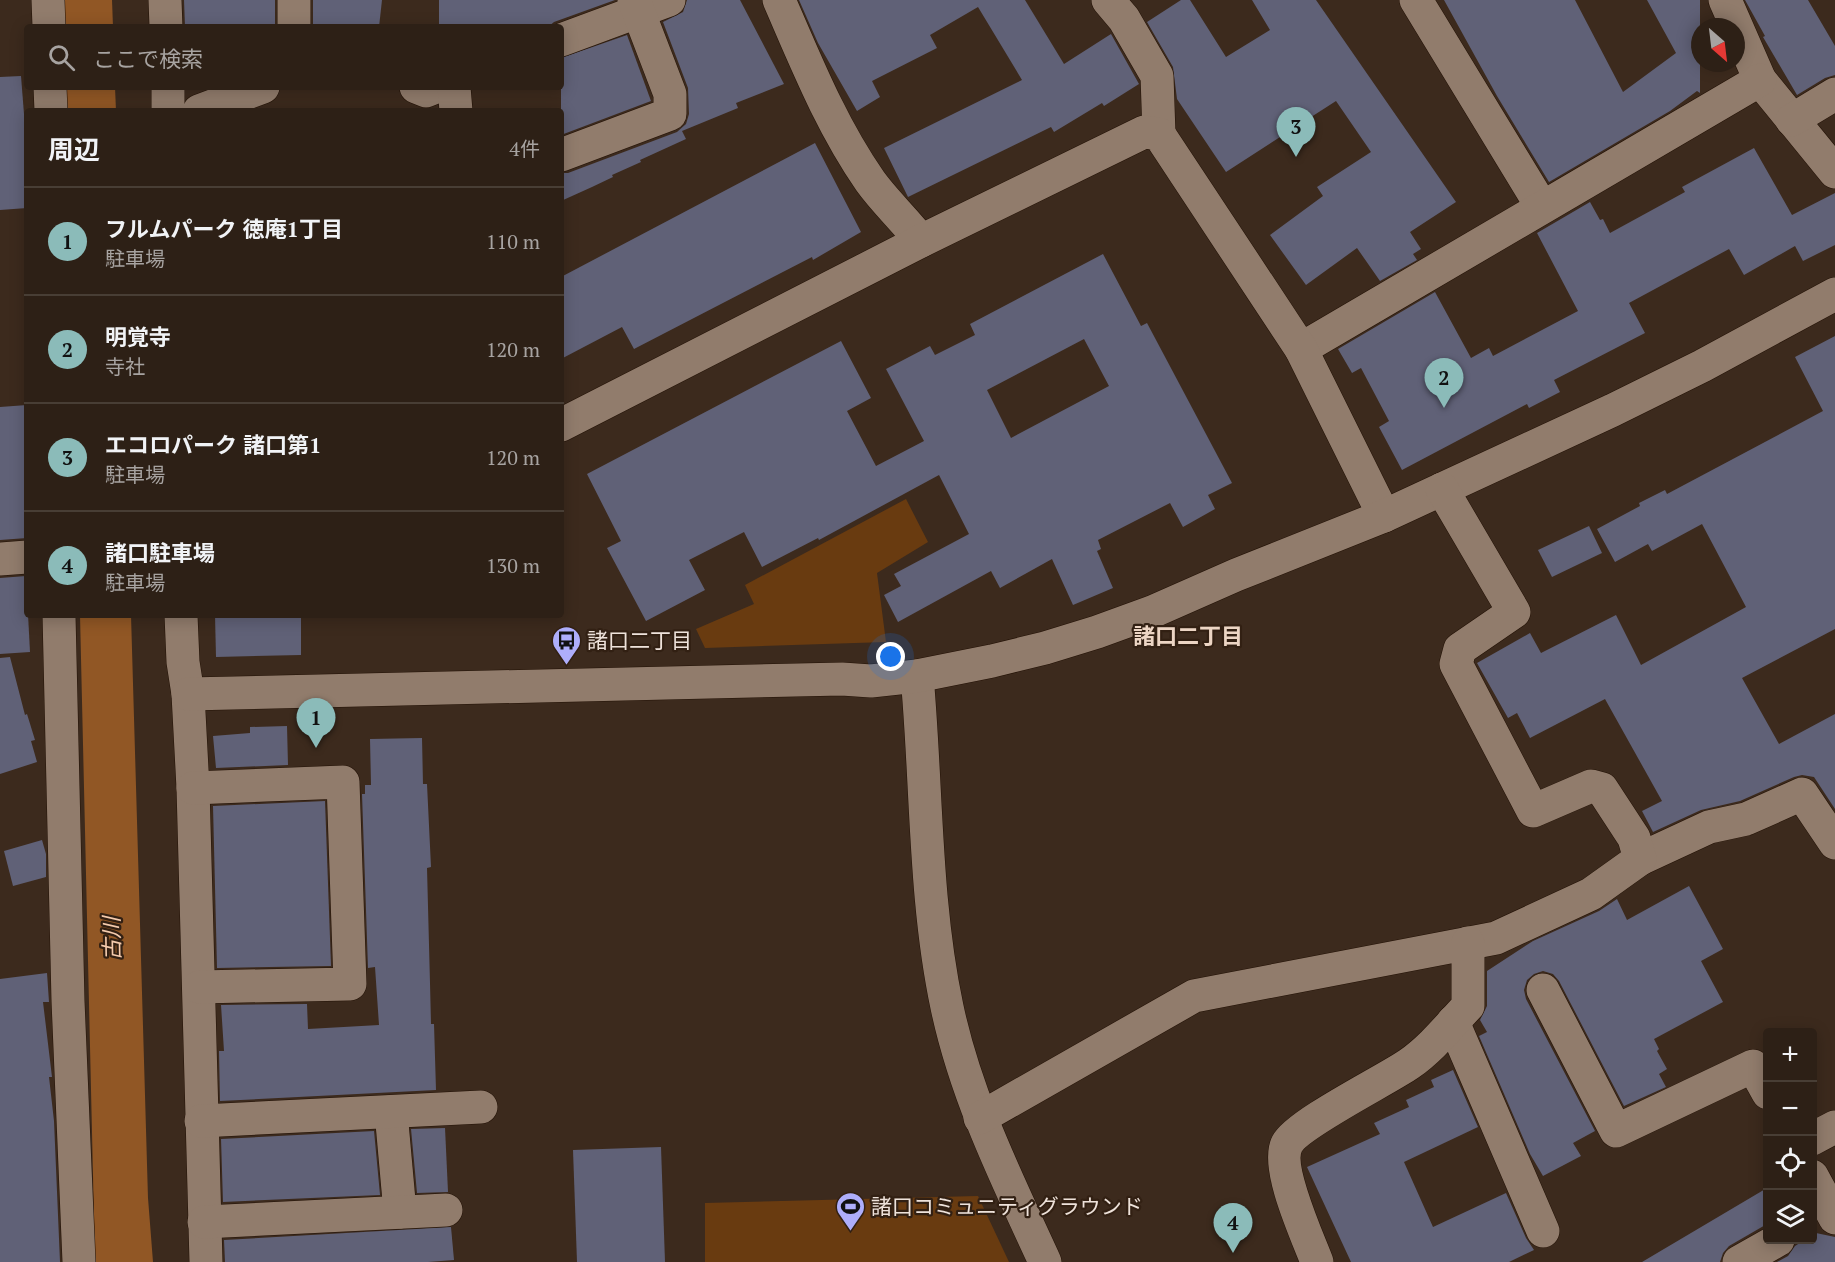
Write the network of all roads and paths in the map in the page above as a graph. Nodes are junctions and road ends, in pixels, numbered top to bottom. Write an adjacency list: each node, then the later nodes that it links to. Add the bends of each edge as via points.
1 (48, 0): 10 (street)
2 (165, 0): 11 (street)
3 (294, 0): 12 (street)
4 (669, 0): 9 (street)
5 (778, 0): 29 (street, via 846,144 872,183)
6 (1108, 0): 25 (street, via 1124,19 1157,76)
7 (1416, 0): 28 (street)
8 (1725, 0): 14 (street)
9 (636, 6): 13 (street); 26 (street, via 670,94 670,114)
10 (49, 24)
11 (166, 24)
12 (294, 24)
13 (564, 39)
14 (1760, 80): 24 (street); 28 (street)
15 (51, 90): 20 (street)
16 (168, 90): 21 (street)
17 (255, 90): 22 (street)
18 (454, 90): 23 (street)
19 (1835, 94): 24 (street)
20 (51, 108)
21 (168, 108)
22 (207, 108)
23 (456, 108)
24 (1792, 120): 27 (street)
25 (1159, 134): 29 (street, via 1144,132); 31 (street)
26 (564, 154)
27 (1835, 172)
28 (1542, 207): 31 (street)
29 (921, 241): 32 (street)
30 (1835, 294): 33 (street, via 1702,366)
31 (1301, 348): 34 (street)
32 (564, 423)
33 (1442, 489): 34 (street); 43 (street, via 1514,612 1460,649 1456,664 1533,811 1591,786 1602,789 1634,838)
34 (1384, 516): 39 (street, via 1097,632 1034,651)
35 (24, 557): 36 (street)
36 (0, 560)
37 (59, 618): 62 (street)
38 (181, 618): 40 (street)
39 (917, 676): 40 (street, via 871,681); 51 (street, via 938,953 947,1008)
40 (188, 693): 41 (street)
41 (193, 788): 45 (street); 45 (street, via 343,782 350,984)
42 (1835, 843): 43 (street, via 1802,794 1746,819 1709,827)
43 (1640, 859): 44 (street, via 1591,894 1496,938)
44 (1468, 943): 47 (street, via 1468,1006); 51 (street, via 1194,996)
45 (199, 987): 52 (street)
46 (1543, 990): 48 (street, via 1616,1131 1753,1066)
47 (1453, 1022): 60 (street); 65 (street, via 1410,1064 1304,1128 1287,1144 1289,1187)
48 (1763, 1085)
49 (481, 1107): 50 (street)
50 (391, 1112): 52 (street); 57 (street)
51 (980, 1118): 64 (street)
52 (201, 1121): 59 (street)
53 (1835, 1127): 54 (street)
54 (1817, 1136)
55 (1817, 1190): 58 (street)
56 (446, 1210): 57 (street)
57 (400, 1212): 59 (street)
58 (1826, 1215)
59 (204, 1222): 63 (street)
60 (1543, 1231)
61 (1770, 1244): 66 (street)
62 (79, 1262)
63 (206, 1262)
64 (1045, 1262)
65 (1317, 1262)
66 (1739, 1262)

